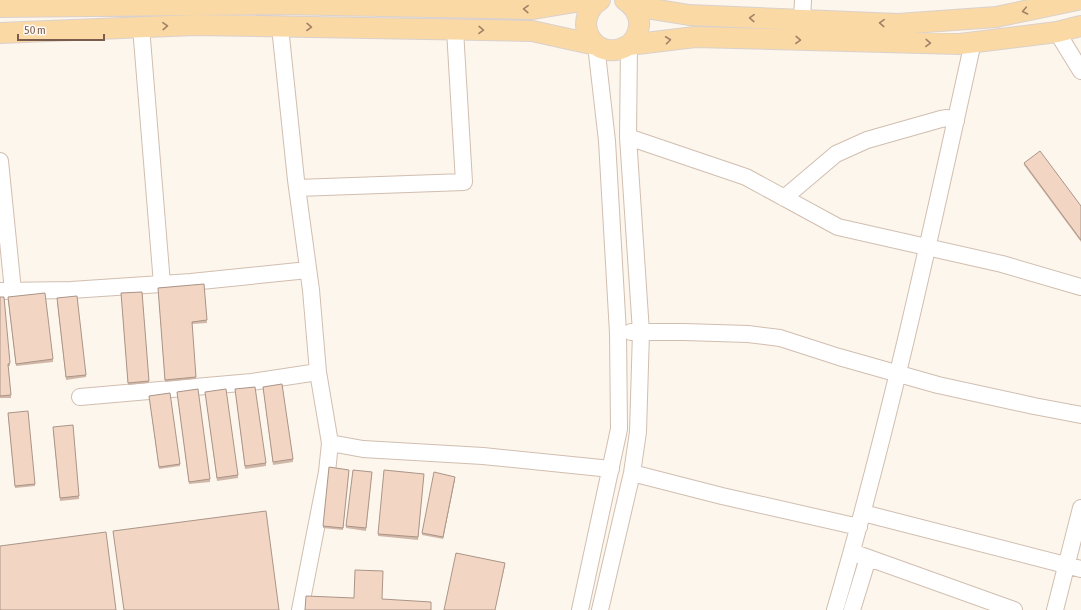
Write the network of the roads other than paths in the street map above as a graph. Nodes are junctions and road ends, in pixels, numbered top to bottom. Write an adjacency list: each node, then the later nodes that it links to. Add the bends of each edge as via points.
1 (593, 0): 7 (main road, one-way to 7, via 533,9)
2 (600, 0): 19 (main road, via 593,4 586,21 586,30)
3 (803, 0): 10 (street)
4 (1077, 0): 10 (main road, one-way to 10, via 996,17 905,24)
5 (279, 2): 6 (main road); 7 (main road)
6 (32, 3): 9 (main road)
7 (433, 3)
8 (629, 3): 10 (main road, one-way to 8, via 689,15); 18 (main road, via 637,13 639,22 636,34)
9 (0, 8)
10 (802, 20)
11 (1081, 26): 15 (main road)
12 (141, 27): 13 (main road, one-way to 13); 16 (main road); 28 (street)
13 (280, 27): 14 (main road, one-way to 14); 24 (street)
14 (455, 30): 19 (main road, one-way to 19, via 532,31); 24 (street, via 464,182)
15 (1057, 32): 17 (main road); 20 (street)
16 (0, 33)
17 (974, 42): 18 (main road, one-way to 17, via 695,37 960,44); 21 (street)
18 (629, 44): 19 (main road, via 622,49 613,50); 22 (street)
19 (596, 45): 32 (street, via 607,141)
20 (1081, 71)
21 (956, 121): 25 (street, via 941,119 867,140 836,154); 26 (street)
22 (628, 137): 25 (street, via 746,177); 31 (street)
23 (0, 161): 30 (street)
24 (297, 188): 27 (street)
25 (784, 198): 26 (street, via 838,227)
26 (927, 248): 29 (street, via 1002,264); 34 (street)
27 (308, 270): 28 (street); 33 (street)
28 (162, 284): 30 (street)
29 (1081, 286)
30 (6, 291)
31 (640, 332): 32 (street); 34 (street, via 748,334 780,338); 39 (street, via 638,432)
32 (618, 333): 38 (street, via 619,429)
33 (318, 372): 35 (street, via 252,382); 37 (street)
34 (898, 374): 36 (street); 41 (street)
35 (80, 397)
36 (1081, 415)
37 (330, 443): 38 (street, via 363,449 483,456); 45 (street, via 327,472)
38 (611, 469): 46 (street)
39 (632, 473): 41 (street, via 722,496); 47 (street)
40 (1081, 508): 44 (street)
41 (861, 520): 42 (street); 44 (street)
42 (852, 552): 43 (street); 48 (street)
43 (868, 558): 49 (street); 50 (street)
44 (1074, 568): 51 (street)
45 (300, 610)
46 (580, 610)
47 (600, 610)
48 (835, 610)
49 (852, 610)
50 (1014, 610)
51 (1056, 610)

